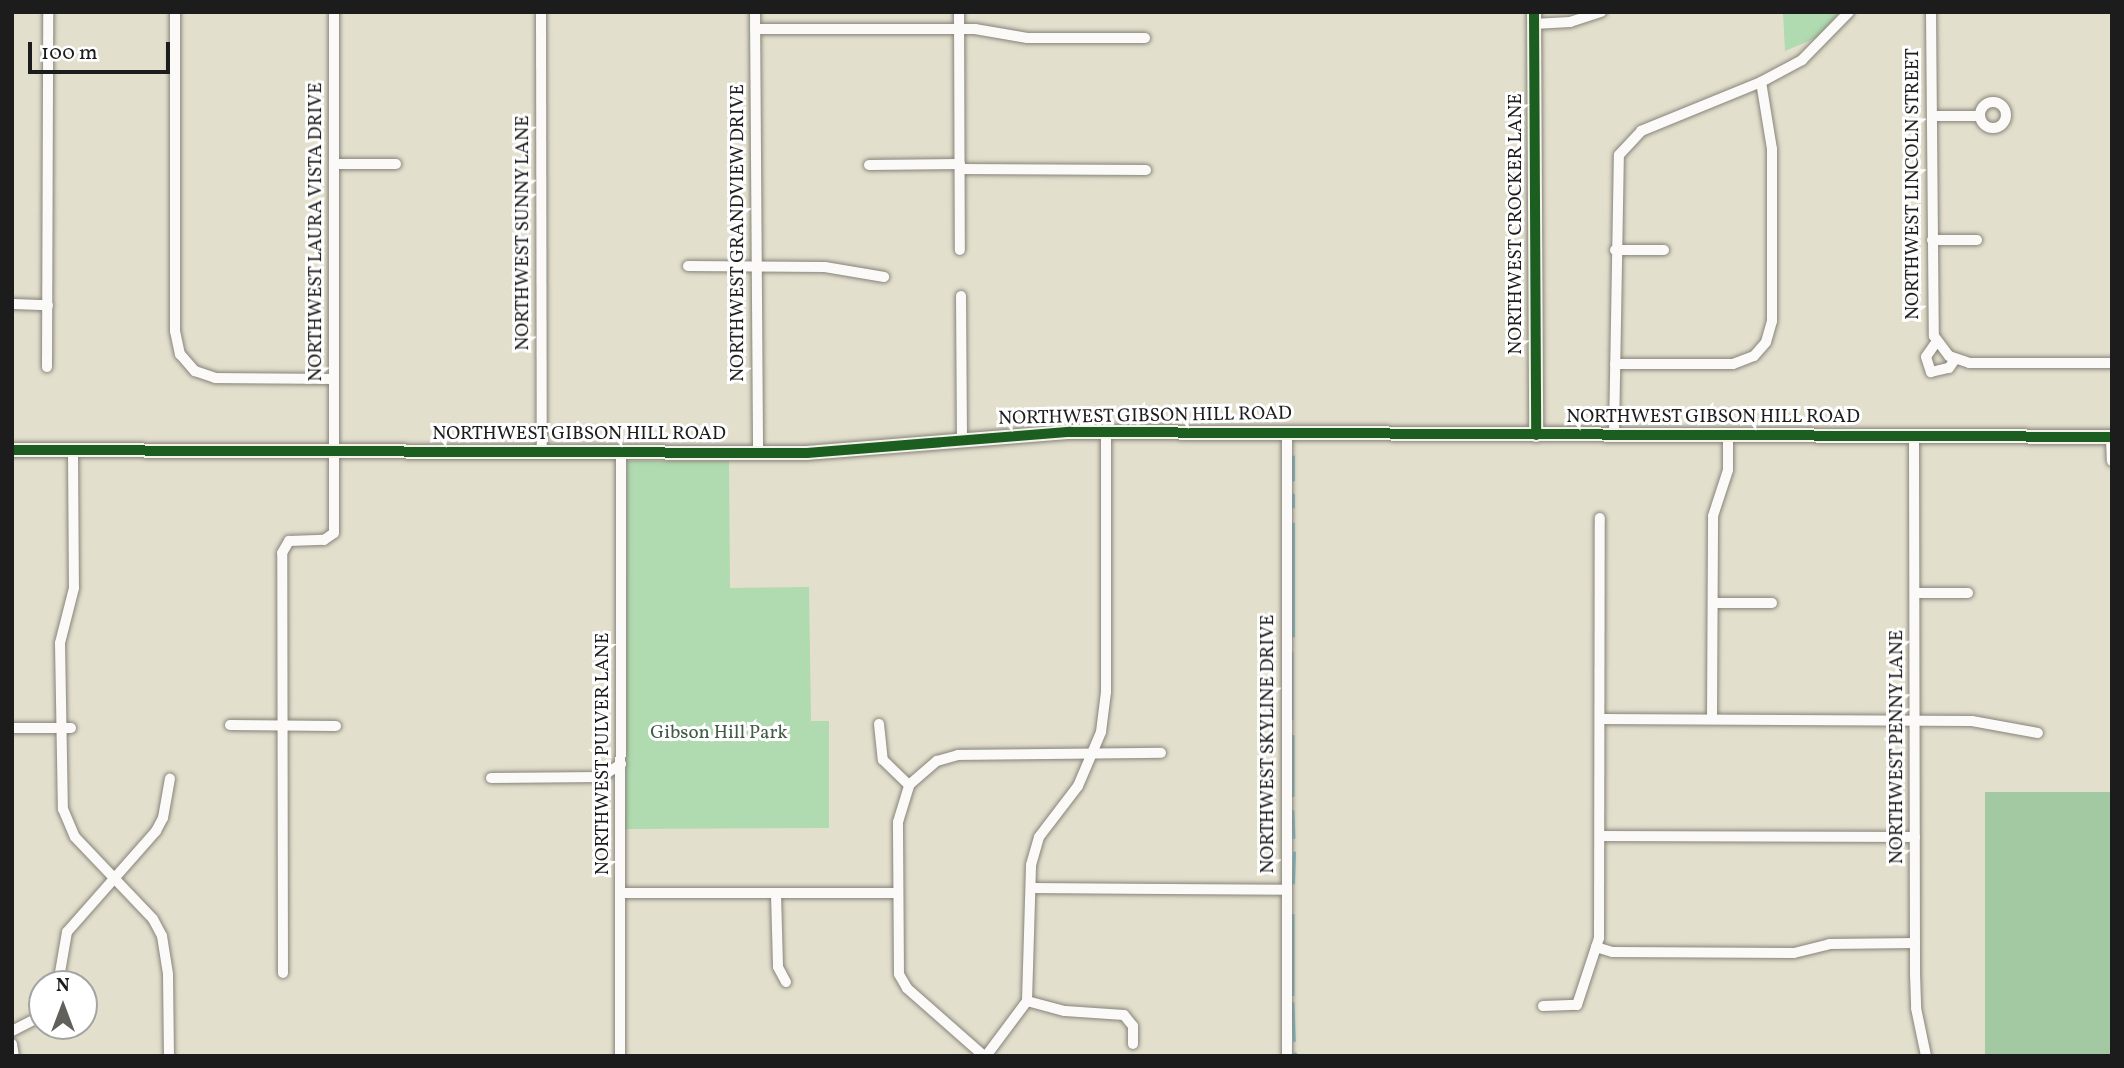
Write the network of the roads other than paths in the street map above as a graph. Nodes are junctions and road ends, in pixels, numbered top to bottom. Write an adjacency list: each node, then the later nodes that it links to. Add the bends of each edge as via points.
1 (48, 12): 32 (street)
2 (175, 12): 38 (street, via 175,331 180,354 195,371 215,378)
3 (334, 12): 17 (street, NORTHWEST LAURA VISTA DRIVE)
4 (755, 12): 11 (street, NORTHWEST GRANDVIEW DRIVE)
5 (959, 12): 12 (street)
6 (1601, 12): 10 (street, via 1570,22)
7 (1849, 12): 14 (street, via 1812,52)
8 (1931, 12): 15 (street, NORTHWEST LINCOLN STREET)
9 (541, 14): 50 (street, NORTHWEST SUNNY LANE)
10 (1534, 18): 41 (main road, NORTHWEST CROCKER LANE)
11 (755, 29): 12 (street); 28 (street, NORTHWEST GRANDVIEW DRIVE)
12 (959, 29): 13 (street, via 1027,38); 20 (street)
13 (1145, 38)
14 (1761, 82): 25 (street, via 1647,127 1627,142 1615,166); 36 (street, via 1772,149 1772,321 1763,348 1734,364)
15 (1932, 116): 16 (street); 22 (street, NORTHWEST LINCOLN STREET)
16 (1980, 116)
17 (335, 164): 18 (street); 38 (street, NORTHWEST LAURA VISTA DRIVE)
18 (397, 164)
19 (869, 165): 20 (street)
20 (960, 167): 21 (street); 24 (street)
21 (1146, 170)
22 (1932, 240): 23 (street); 33 (street, NORTHWEST LINCOLN STREET)
23 (1977, 240)
24 (960, 250)
25 (1615, 250): 26 (street); 36 (street)
26 (1664, 250)
27 (688, 267): 28 (street)
28 (756, 267): 29 (street, via 825,267); 52 (street, NORTHWEST GRANDVIEW DRIVE)
29 (884, 277)
30 (961, 296): 46 (street)
31 (12, 304): 32 (street)
32 (48, 304): 37 (street)
33 (1937, 341): 34 (street, NORTHWEST LINCOLN STREET); 34 (street, via 1926,357 1931,372 1949,368)
34 (1955, 359): 35 (street, via 1979,364)
35 (2112, 363)
36 (1615, 364): 42 (street)
37 (47, 367)
38 (334, 379): 49 (street, NORTHWEST LAURA VISTA DRIVE)
39 (1106, 432): 40 (main road, NORTHWEST GIBSON HILL ROAD); 46 (main road, NORTHWEST GIBSON HILL ROAD); 70 (street, via 1106,692)
40 (1287, 433): 41 (main road, NORTHWEST GIBSON HILL ROAD); 79 (street, NORTHWEST SKYLINE DRIVE)
41 (1536, 435): 42 (main road, NORTHWEST GIBSON HILL ROAD)
42 (1614, 435): 43 (main road, NORTHWEST GIBSON HILL ROAD)
43 (1728, 435): 44 (main road, NORTHWEST GIBSON HILL ROAD); 57 (street, via 1728,470 1713,516)
44 (1914, 436): 45 (main road, NORTHWEST GIBSON HILL ROAD); 55 (street, NORTHWEST PENNY LANE)
45 (2111, 437): 53 (street)
46 (962, 439): 52 (main road, NORTHWEST GIBSON HILL ROAD, via 847,451)
47 (12, 450): 48 (main road, NORTHWEST GIBSON HILL ROAD)
48 (73, 451): 49 (main road, NORTHWEST GIBSON HILL ROAD); 67 (street, via 74,588 60,643)
49 (334, 452): 50 (main road, NORTHWEST GIBSON HILL ROAD); 64 (street, NORTHWEST LAURA VISTA DRIVE, via 334,533 324,540 289,541 282,553)
50 (541, 452): 51 (main road, NORTHWEST GIBSON HILL ROAD)
51 (621, 453): 52 (main road, NORTHWEST GIBSON HILL ROAD); 71 (street, NORTHWEST PULVER LANE)
52 (758, 453)
53 (2112, 461)
54 (1600, 518): 59 (street)
55 (1916, 593): 56 (street); 61 (street, NORTHWEST PENNY LANE)
56 (1968, 593)
57 (1713, 603): 58 (street); 60 (street)
58 (1772, 603)
59 (1600, 719): 60 (street); 75 (street)
60 (1712, 719): 61 (street)
61 (1916, 720): 68 (street, via 1972,721); 76 (street, NORTHWEST PENNY LANE)
62 (879, 724): 74 (street, via 883,760)
63 (230, 725): 64 (street)
64 (284, 726): 65 (street); 86 (street)
65 (336, 726)
66 (12, 728): 67 (street)
67 (65, 728): 77 (street, via 60,791 67,825)
68 (2038, 733)
69 (1161, 753): 70 (street)
70 (1093, 754): 74 (street, via 949,756 924,769); 78 (street, via 1078,786 1039,837)
71 (621, 764): 72 (street, via 601,777); 80 (street, NORTHWEST PULVER LANE)
72 (491, 778)
73 (170, 779): 77 (street, via 161,824)
74 (909, 785): 81 (street, via 898,822)
75 (1601, 836): 76 (street); 84 (street)
76 (1916, 836): 83 (street, NORTHWEST PENNY LANE)
77 (113, 878): 85 (street, via 67,932); 95 (street, via 153,919 162,936 168,975)
78 (1031, 888): 79 (street); 88 (street)
79 (1287, 890): 98 (street, NORTHWEST SKYLINE DRIVE)
80 (622, 893): 82 (street); 96 (street, NORTHWEST PULVER LANE)
81 (897, 893): 82 (street); 97 (street, via 898,964 903,983)
82 (776, 894): 87 (street, via 778,967)
83 (1915, 943): 84 (street, via 1829,944 1794,953 1632,953); 99 (street, NORTHWEST PENNY LANE, via 1916,1008)
84 (1597, 947): 89 (street, via 1577,1005)
85 (60, 970)
86 (284, 973)
87 (786, 982)
88 (1027, 1001): 93 (street, via 1065,1011 1124,1015 1133,1026); 97 (street)
89 (1543, 1006)
90 (28, 1023): 91 (street)
91 (12, 1031)
92 (12, 1044): 94 (street)
93 (1133, 1044)
94 (14, 1056)
95 (169, 1056)
96 (620, 1056)
97 (985, 1056)
98 (1287, 1056)
99 (1926, 1056)

